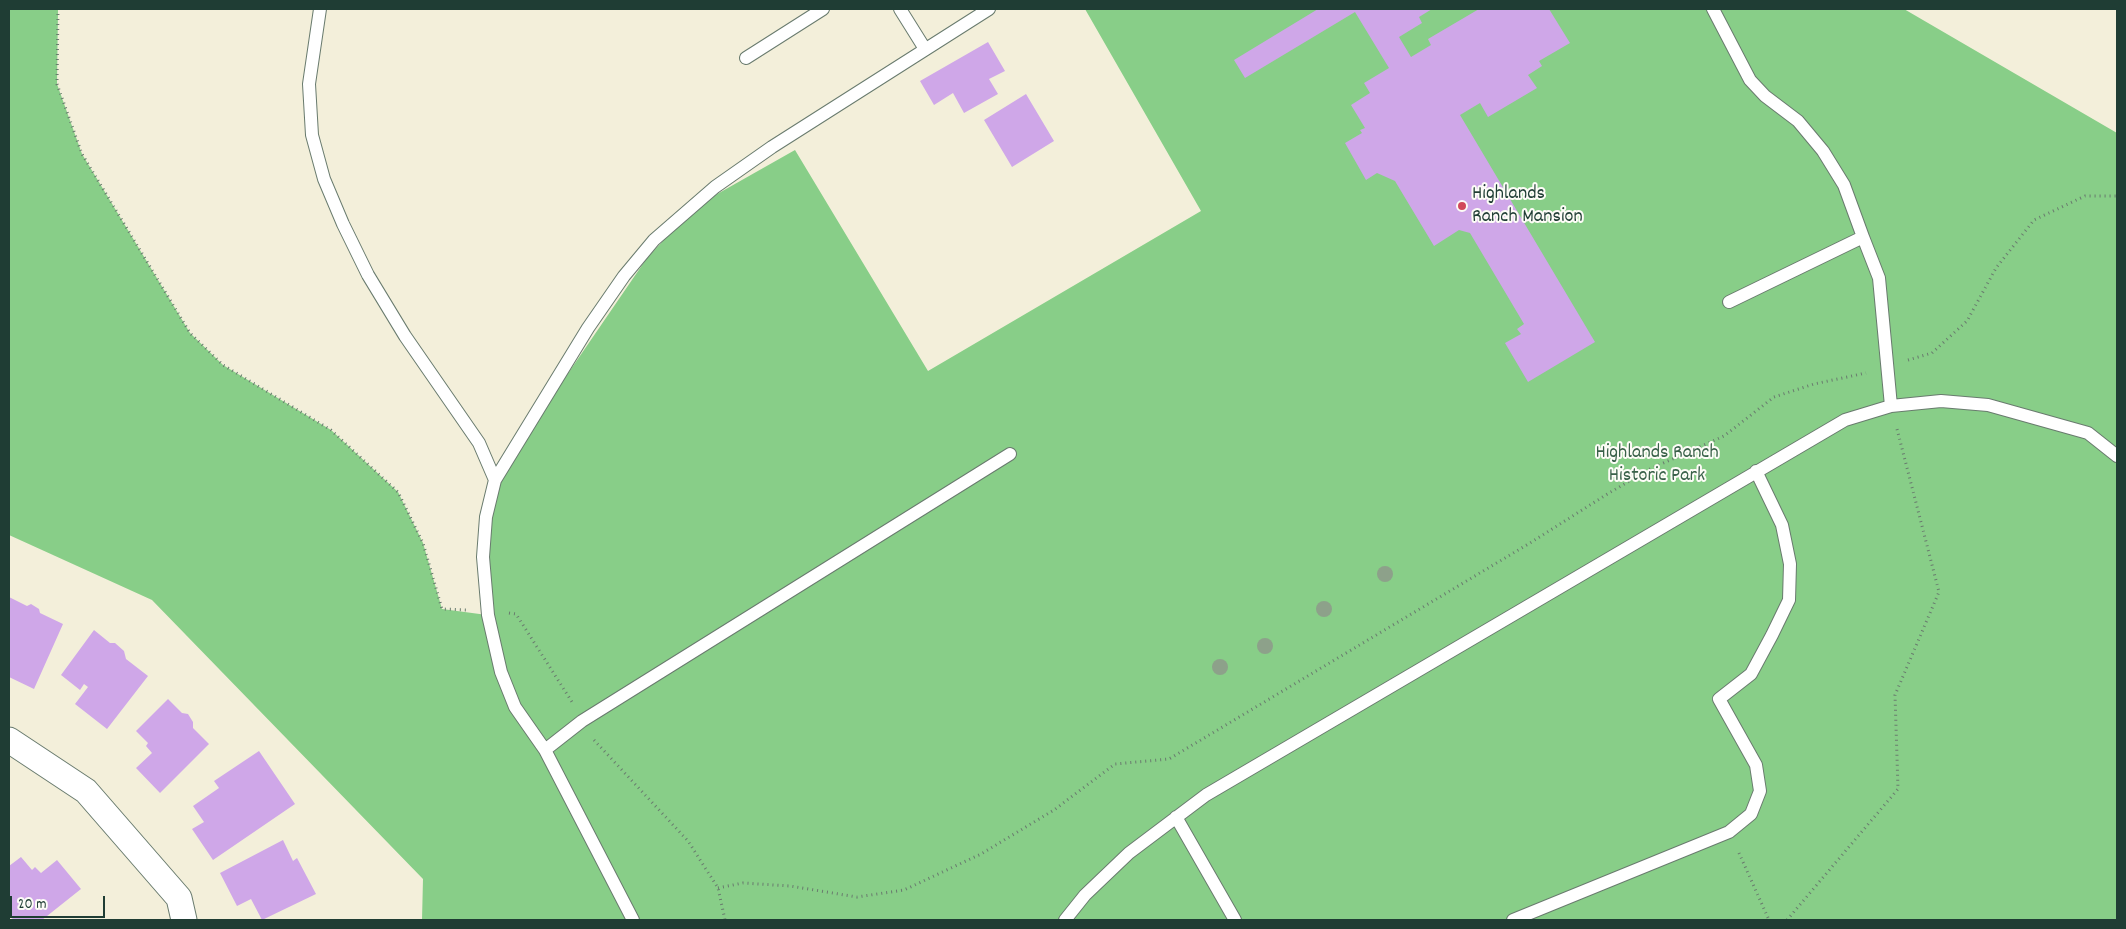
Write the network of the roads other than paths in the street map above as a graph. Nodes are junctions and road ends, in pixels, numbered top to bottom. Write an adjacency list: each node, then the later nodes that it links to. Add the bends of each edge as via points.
1 (320, 9): 14 (lane, via 308,84 312,135 324,179 368,275 405,336 480,443)
2 (823, 9): 7 (lane)
3 (900, 9): 6 (lane)
4 (989, 9): 6 (lane)
5 (1713, 9): 8 (lane, via 1750,80 1798,121 1822,151 1844,185)
6 (925, 49): 14 (lane, via 715,187 654,240 588,328)
7 (746, 58)
8 (1863, 237): 9 (lane); 10 (lane, via 1879,278)
9 (1729, 302)
10 (1891, 406): 12 (lane, via 1941,401 1988,405 2088,433); 13 (lane, via 1844,420)
11 (1010, 454): 16 (lane, via 582,721)
12 (2117, 456)
13 (1756, 471): 17 (lane, via 1206,795); 22 (lane, via 1782,525 1790,564 1789,600 1751,674 1719,699 1756,765 1760,791 1751,814 1729,832)
14 (496, 480): 16 (lane, via 486,517 483,557 487,611 501,672 515,707)
15 (9, 740): 18 (street, via 86,791 178,898)
16 (545, 750): 19 (lane)
17 (1176, 817): 20 (lane, via 1129,853); 21 (lane)
18 (184, 920)
19 (633, 920)
20 (1065, 920)
21 (1235, 920)
22 (1513, 920)

